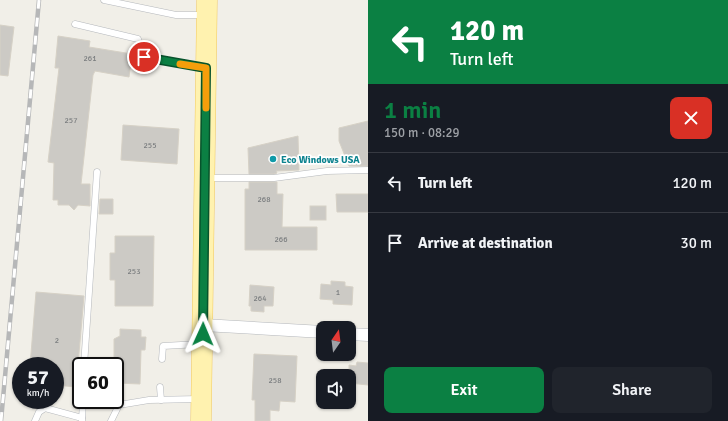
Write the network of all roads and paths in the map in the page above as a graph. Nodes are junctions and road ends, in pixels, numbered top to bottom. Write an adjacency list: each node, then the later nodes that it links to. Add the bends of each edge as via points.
1 (104, 0): 2 (lane, via 176,15)
2 (207, 8): 4 (main road)
3 (75, 24): 4 (lane, via 138,39 144,57)
4 (206, 68): 7 (main road)
5 (368, 170): 7 (lane, via 327,171 274,178)
6 (97, 172): 12 (lane)
7 (205, 178): 10 (main road)
8 (316, 332): 10 (street)
9 (356, 334): 11 (street)
10 (203, 335): 13 (lane, via 163,346); 15 (main road)
11 (368, 335)
12 (85, 357)
13 (162, 359)
14 (160, 387): 16 (lane)
15 (201, 399): 16 (lane); 21 (main road)
16 (160, 400): 20 (lane, via 119,405)
17 (83, 409): 18 (lane)
18 (82, 420): 19 (lane, via 48,408 39,412)
19 (35, 421)
20 (111, 421)
21 (201, 421)

